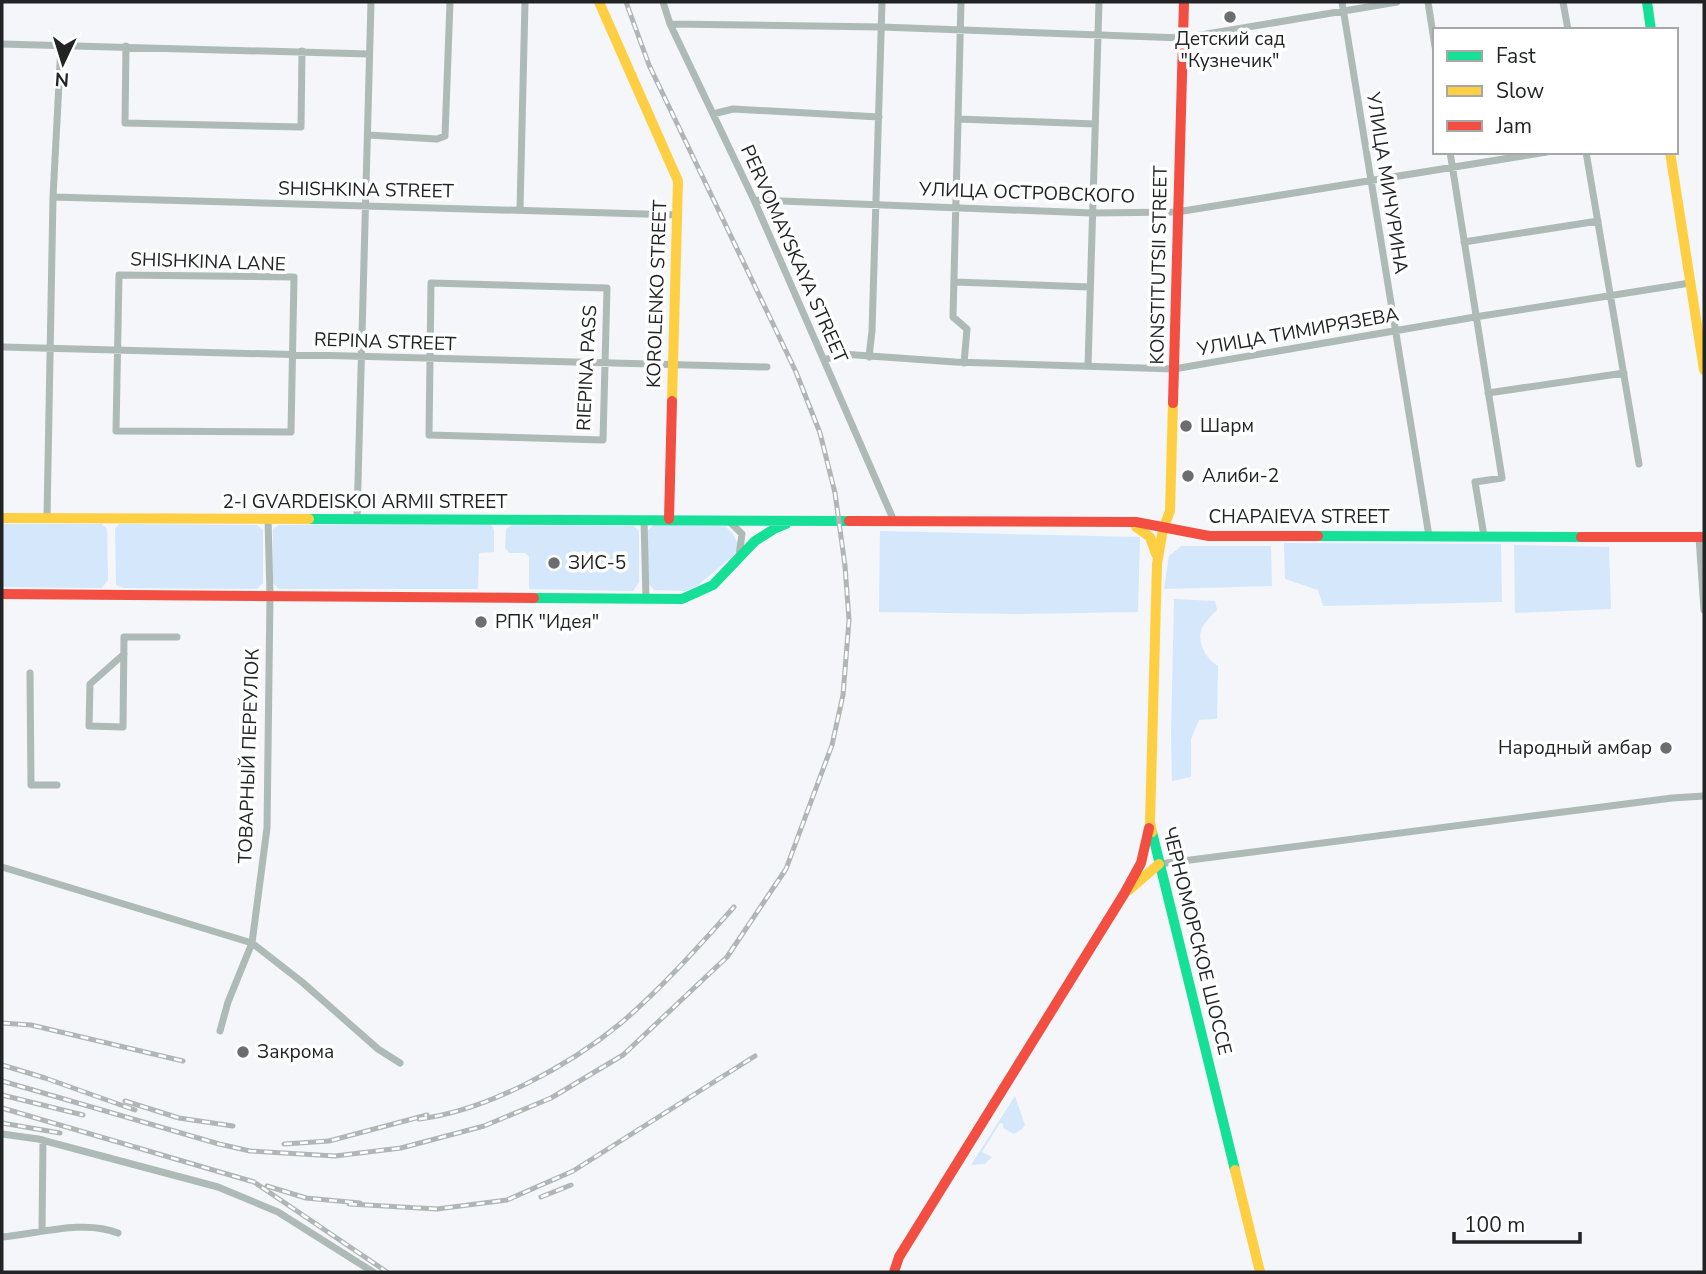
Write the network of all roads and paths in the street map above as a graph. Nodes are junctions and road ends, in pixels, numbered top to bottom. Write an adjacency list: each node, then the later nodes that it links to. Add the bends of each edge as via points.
1 (371, 2): 28 (street)
2 (450, 2): 33 (street, via 445,136)
3 (525, 2): 45 (street)
4 (599, 2): 48 (main road, KOROLENKO STREET, via 678,181)
5 (663, 2): 16 (street, PERVOMAYSKAYA STREET)
6 (882, 2): 17 (street)
7 (961, 2): 20 (street)
8 (1099, 2): 22 (street)
9 (1184, 2): 23 (main road, KONSTITUTSII STREET)
10 (1342, 2): 15 (street, УЛИЦА МИЧУРИНА)
11 (1397, 2): 15 (street)
12 (1428, 2): 21 (street)
13 (1563, 2): 18 (street)
14 (1647, 2): 19 (main road)
15 (1343, 11): 23 (street); 39 (street, УЛИЦА МИЧУРИНА)
16 (670, 24): 17 (street); 29 (street, PERVOMAYSKAYA STREET)
17 (881, 27): 20 (street); 30 (street)
18 (1568, 28)
19 (1651, 28)
20 (960, 30): 22 (street); 31 (street)
21 (1433, 34)
22 (1097, 36): 23 (street); 32 (street)
23 (1183, 38): 46 (main road, KONSTITUTSII STREET)
24 (2, 44): 25 (street)
25 (61, 45): 26 (street); 40 (street)
26 (126, 46): 27 (street); 27 (street, via 125,122 301,127)
27 (302, 51): 28 (street)
28 (369, 54): 33 (street)
29 (713, 114): 30 (street, via 733,109); 41 (street, PERVOMAYSKAYA STREET)
30 (879, 117): 42 (street)
31 (958, 119): 32 (street); 44 (street)
32 (1095, 124): 47 (street)
33 (368, 135): 43 (street)
34 (1450, 154): 38 (street)
35 (1534, 154): 38 (street, УЛИЦА ОСТРОВСКОГО)
36 (1586, 154): 49 (street)
37 (1670, 154): 52 (main road)
38 (1452, 167): 39 (street, УЛИЦА ОСТРОВСКОГО); 50 (street)
39 (1371, 181): 46 (street, УЛИЦА ОСТРОВСКОГО); 56 (street, УЛИЦА МИЧУРИНА)
40 (53, 197): 43 (street, SHISHKINA STREET); 58 (street)
41 (754, 200): 42 (street, УЛИЦА ОСТРОВСКОГО); 64 (street, PERVOMAYSKAYA STREET)
42 (877, 204): 44 (street, УЛИЦА ОСТРОВСКОГО); 62 (street)
43 (366, 205): 45 (street, SHISHKINA STREET); 61 (street)
44 (957, 208): 47 (street, УЛИЦА ОСТРОВСКОГО); 51 (street)
45 (520, 209): 48 (street, SHISHKINA STREET)
46 (1177, 212): 47 (street, УЛИЦА ОСТРОВСКОГО); 70 (main road, KONSTITUTSII STREET)
47 (1092, 213): 53 (street)
48 (678, 215): 67 (main road, KOROLENKO STREET)
49 (1598, 221): 50 (street); 54 (street)
50 (1464, 243): 55 (street)
51 (954, 282): 53 (street); 66 (street, via 953,317 967,329)
52 (1690, 283): 54 (street, УЛИЦА ТИМИРЯЗЕВА); 71 (main road)
53 (1090, 287): 68 (street)
54 (1611, 296): 55 (street, УЛИЦА ТИМИРЯЗЕВА); 72 (street)
55 (1475, 317): 56 (street, УЛИЦА ТИМИРЯЗЕВА); 73 (street)
56 (1395, 332): 70 (street, УЛИЦА ТИМИРЯЗЕВА); 86 (street, УЛИЦА МИЧУРИНА)
57 (2, 346): 58 (street, REPINA STREET)
58 (51, 348): 59 (street, REPINA STREET); 76 (street)
59 (118, 350): 60 (street, REPINA STREET); 60 (street, SHISHKINA LANE, via 119,275 294,277); 60 (street, SHISHKINA LANE, via 117,431 291,432)
60 (293, 355): 61 (street, REPINA STREET)
61 (361, 357): 63 (street, REPINA STREET); 78 (street)
62 (869, 357): 64 (street, УЛИЦА ТИМИРЯЗЕВА, via 842,354); 66 (street, УЛИЦА ТИМИРЯЗЕВА)
63 (429, 358): 65 (street, REPINA STREET); 65 (street, RIEPINA PASS, via 431,283 607,288); 65 (street, RIEPINA PASS, via 429,435 530,439 603,440)
64 (824, 360): 83 (street, PERVOMAYSKAYA STREET)
65 (606, 363): 67 (street, REPINA STREET)
66 (964, 363): 68 (street, УЛИЦА ТИМИРЯЗЕВА)
67 (672, 365): 69 (street, REPINA STREET); 79 (main road, KOROLENKO STREET)
68 (1088, 366): 70 (street, УЛИЦА ТИМИРЯЗЕВА)
69 (767, 367)
70 (1174, 369): 85 (main road, KONSTITUTSII STREET, via 1170,511)
71 (1704, 370)
72 (1624, 373): 73 (street); 74 (street)
73 (1488, 393): 87 (street, via 1502,478 1475,482)
74 (1639, 464)
75 (2, 518): 76 (main road, 2-I GVARDEISKOI ARMII STREET)
76 (47, 518): 77 (main road, 2-I GVARDEISKOI ARMII STREET)
77 (268, 519): 78 (main road, 2-I GVARDEISKOI ARMII STREET); 92 (street, ТОВАРНЫЙ ПЕРЕУЛОК)
78 (357, 519): 80 (main road, 2-I GVARDEISKOI ARMII STREET)
79 (669, 519): 80 (main road, 2-I GVARDEISKOI ARMII STREET); 81 (main road, 2-I GVARDEISKOI ARMII STREET)
80 (644, 520): 93 (street)
81 (728, 520): 82 (main road, 2-I GVARDEISKOI ARMII STREET); 89 (street, via 742,534)
82 (799, 520): 83 (main road, CHAPAIEVA STREET); 89 (main road, via 771,528)
83 (894, 521): 84 (main road, CHAPAIEVA STREET)
84 (1097, 522): 85 (main road, CHAPAIEVA STREET, via 1136,522); 90 (main road, via 1145,530 1155,543)
85 (1163, 529): 86 (main road, CHAPAIEVA STREET, via 1209,536); 90 (main road, ЧЕРНОМОРСКОЕ ШОССЕ)
86 (1429, 536): 87 (main road, CHAPAIEVA STREET)
87 (1484, 536): 88 (main road, CHAPAIEVA STREET)
88 (1702, 537): 94 (street)
89 (737, 559): 93 (main road, via 700,593 682,599)
90 (1157, 564): 100 (main road, ЧЕРНОМОРСКОЕ ШОССЕ)
91 (2, 594): 92 (main road)
92 (270, 596): 93 (main road); 104 (street, ТОВАРНЫЙ ПЕРЕУЛОК, via 267,828)
93 (646, 598)
94 (1704, 610)
95 (177, 637): 96 (street, via 124,637)
96 (124, 654): 96 (street, via 123,727 89,726 90,684)
97 (30, 673): 98 (street, via 31,785)
98 (57, 785)
99 (1704, 796): 101 (street)
100 (1150, 822): 101 (main road, ЧЕРНОМОРСКОЕ ШОССЕ); 103 (main road, via 1141,863)
101 (1159, 864): 103 (main road); 114 (main road, ЧЕРНОМОРСКОЕ ШОССЕ)
102 (2, 867): 104 (street)
103 (1124, 894): 113 (main road, via 899,1257)
104 (252, 943): 105 (street, ТОВАРНЫЙ ПЕРЕУЛОК); 106 (street)
105 (220, 1031)
106 (400, 1063)
107 (2, 1133): 108 (street)
108 (43, 1140): 109 (street); 112 (street, via 230,1192 278,1212)
109 (43, 1229): 110 (street, via 104,1227); 111 (street)
110 (118, 1233)
111 (2, 1237)
112 (373, 1272)
113 (894, 1272)
114 (1259, 1272)

